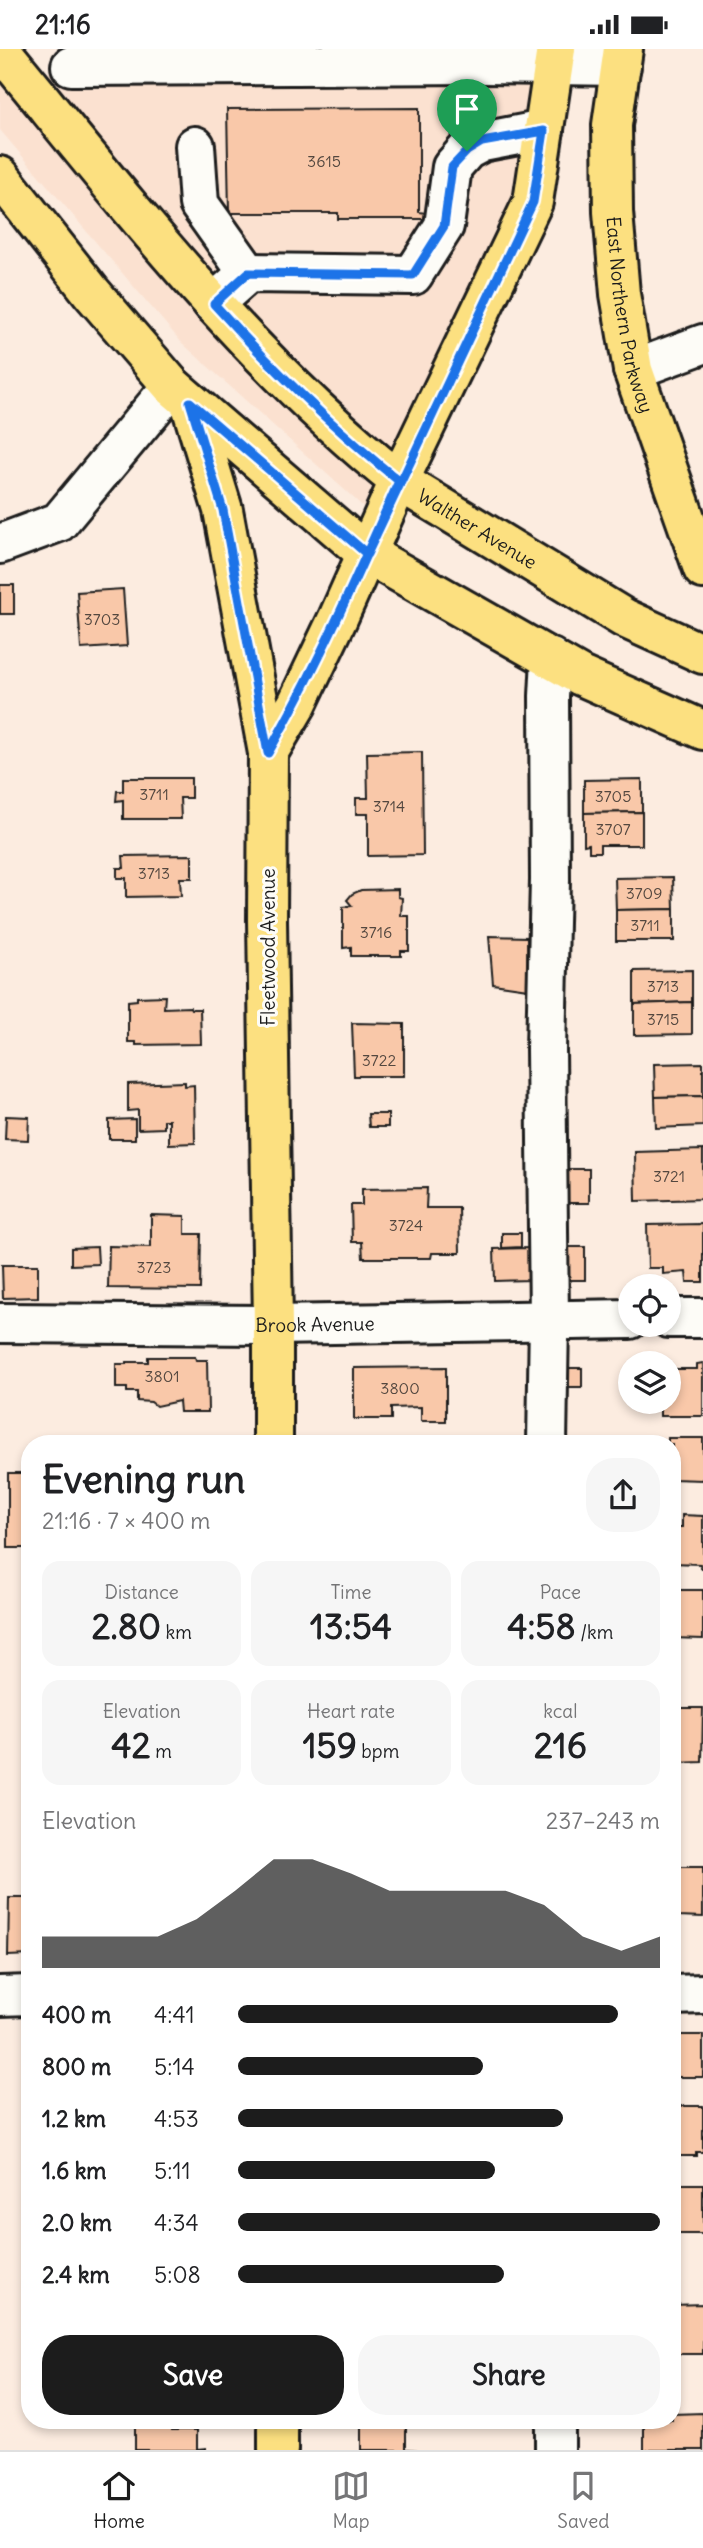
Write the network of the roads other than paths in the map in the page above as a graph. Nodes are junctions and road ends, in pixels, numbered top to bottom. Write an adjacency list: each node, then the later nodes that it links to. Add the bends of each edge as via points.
1 (0, 49): 9 (main road, Walther Avenue, via 122,200)
2 (555, 57): 3 (street); 4 (street); 5 (main road)
3 (622, 57): 11 (main road, East Northern Parkway, via 612,125 613,212)
4 (71, 66)
5 (544, 131): 8 (street, via 482,142 452,167 444,226 413,275); 13 (main road, via 533,202)
6 (195, 146): 8 (street, via 199,204)
7 (0, 176): 12 (main road, via 92,293)
8 (248, 273): 9 (street)
9 (214, 304): 13 (main road, Walther Avenue, via 266,360)
10 (703, 344): 11 (street)
11 (633, 370): 16 (main road, East Northern Parkway)
12 (181, 394): 14 (street, via 59,522); 15 (main road); 20 (main road, via 223,510)
13 (399, 481): 15 (main road, Fleetwood Avenue); 17 (main road, Walther Avenue, via 624,618)
14 (0, 544)
15 (367, 554): 18 (main road); 20 (main road, Fleetwood Avenue)
16 (702, 564)
17 (703, 654)
18 (551, 658): 19 (main road); 23 (street)
19 (703, 730)
20 (268, 753): 26 (main road, Fleetwood Avenue)
21 (681, 1318): 22 (street)
22 (703, 1318)
23 (549, 1319): 24 (street, Brook Avenue); 26 (street, Brook Avenue); 28 (street)
24 (618, 1319)
25 (0, 1323): 26 (street, Brook Avenue)
26 (274, 1325): 27 (main road, Fleetwood Avenue)
27 (273, 1435)
28 (547, 1435)
29 (703, 1994): 31 (street)
30 (21, 1995): 32 (street)
31 (681, 1995)
32 (0, 1996)
33 (278, 2429): 35 (main road)
34 (555, 2429): 36 (street)
35 (278, 2450)
36 (555, 2450)

